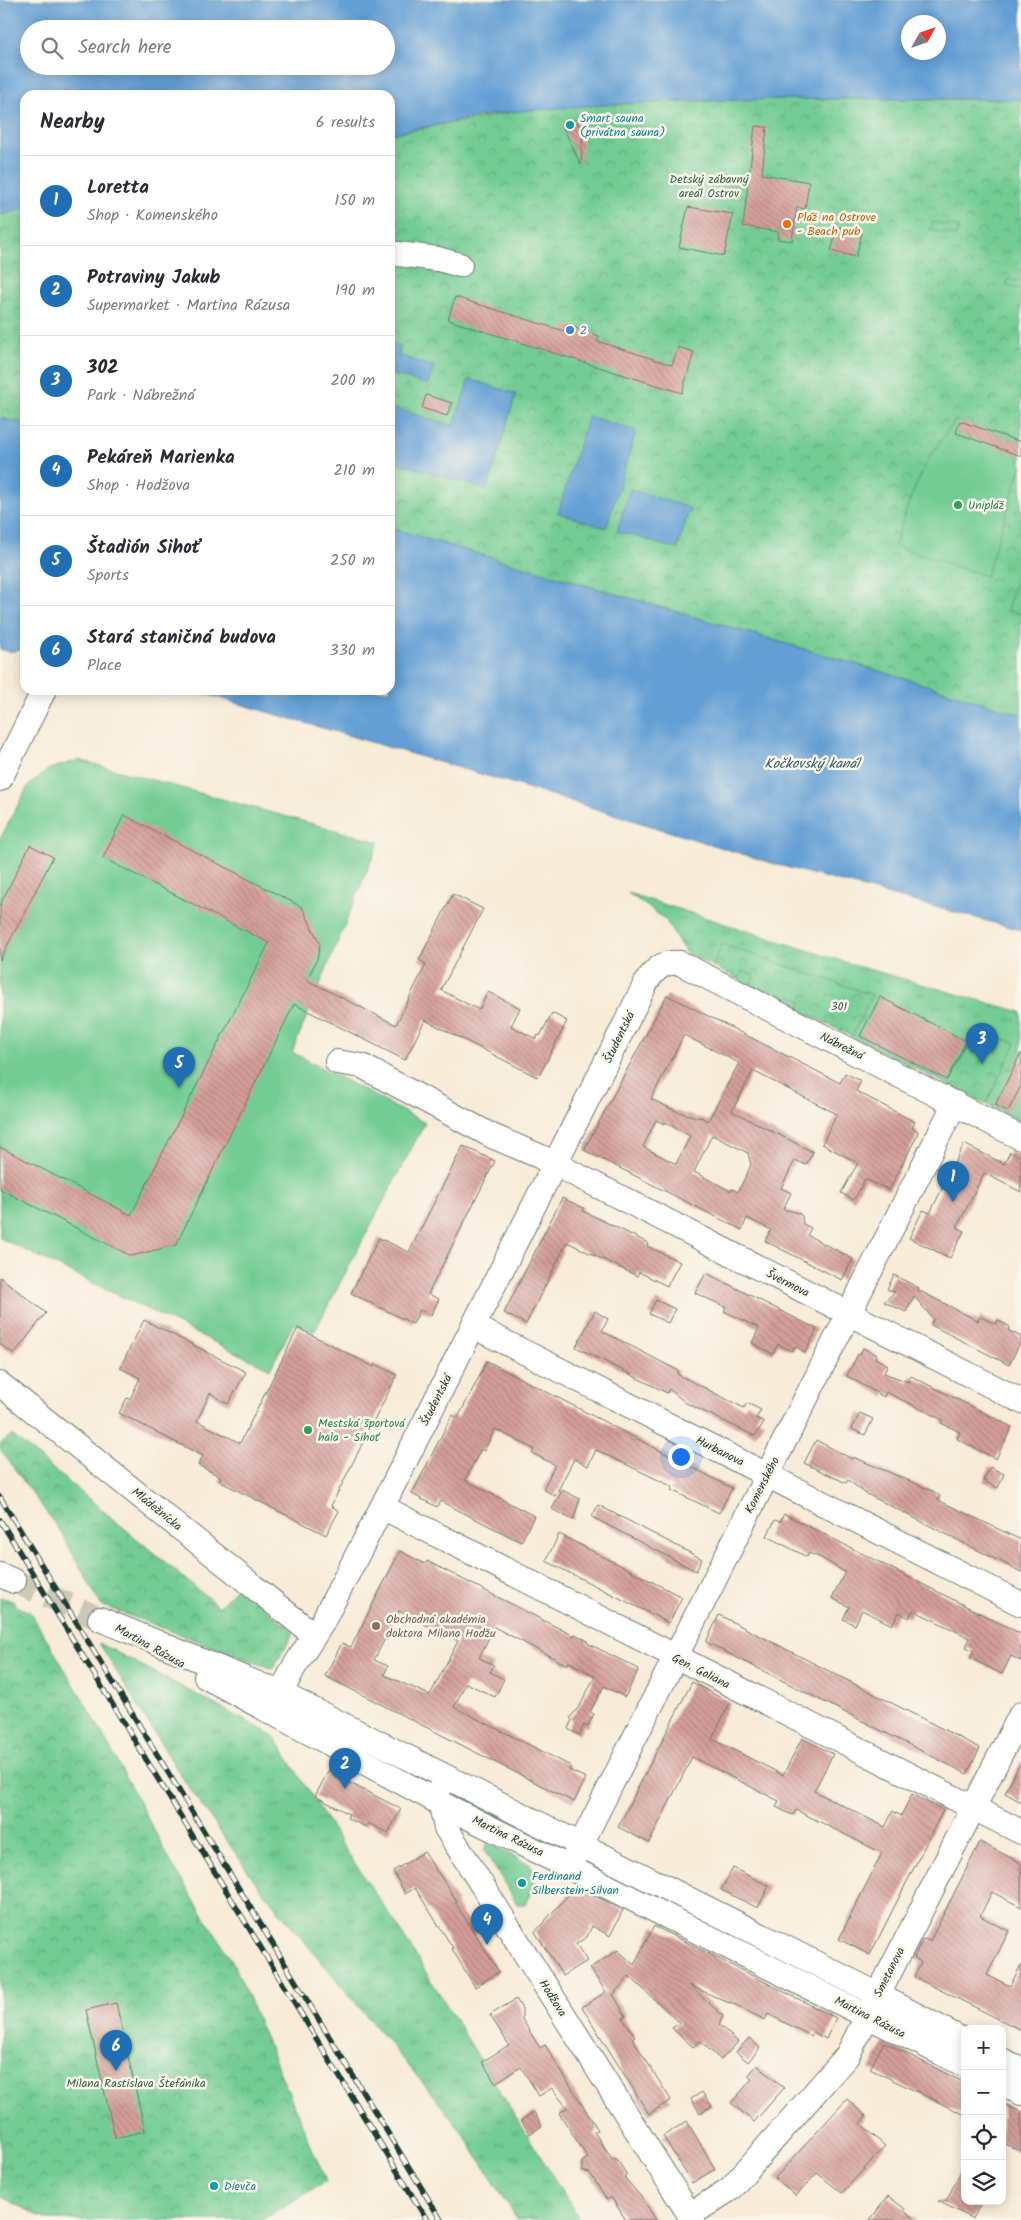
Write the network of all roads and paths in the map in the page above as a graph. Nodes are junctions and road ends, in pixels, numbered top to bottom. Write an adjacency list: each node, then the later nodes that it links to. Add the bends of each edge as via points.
1 (395, 254): 2 (street)
2 (460, 264)
3 (42, 695): 4 (street)
4 (0, 779)
5 (661, 965): 7 (street, Nábrežná, via 669,962 680,964); 9 (street, Študentská, via 647,981)
6 (337, 1062): 9 (street, via 362,1066 492,1136)
7 (954, 1103): 8 (street, Nábrežná); 10 (street, Komenského)
8 (1021, 1138)
9 (556, 1166): 10 (street, Švermova); 11 (street, Študentská)
10 (849, 1314): 13 (street, Švermova); 14 (street, Komenského)
11 (473, 1326): 14 (street, Hurbanova); 15 (street, Študentská)
12 (0, 1384): 18 (street, Mládežnícka)
13 (1021, 1401)
14 (767, 1475): 16 (street, Hurbanova); 19 (street, Komenského)
15 (382, 1507): 18 (street, Študentská); 19 (street, Gen. Goliana)
16 (1021, 1604)
17 (105, 1621): 20 (street, Martina Rázusa)
18 (314, 1635): 20 (street, Študentská)
19 (674, 1657): 24 (street, Gen. Goliana); 26 (street, Komenského)
20 (275, 1703): 22 (street, Martina Rázusa); 23 (street, Martina Rázusa)
21 (1021, 1714): 24 (street, Smetanova)
22 (431, 1769): 23 (street, Hodžova); 26 (street, Martina Rázusa)
23 (442, 1804): 27 (street, Martina Rázusa); 35 (street, Hodžova, via 446,1828)
24 (974, 1809): 25 (street, Gen. Goliana); 28 (street, Smetanova)
25 (1021, 1832)
26 (581, 1845): 27 (street, Komenského); 28 (street, Martina Rázusa)
27 (570, 1867): 28 (street, Martina Rázusa)
28 (872, 2005): 29 (street, Martina Rázusa); 30 (street, Martina Rázusa); 35 (street, Smetanova, via 847,2056 730,2189)
29 (961, 2039)
30 (961, 2062)
31 (1006, 2062): 32 (street)
32 (1021, 2069)
33 (1006, 2086): 34 (street)
34 (1021, 2093)
35 (691, 2218)

